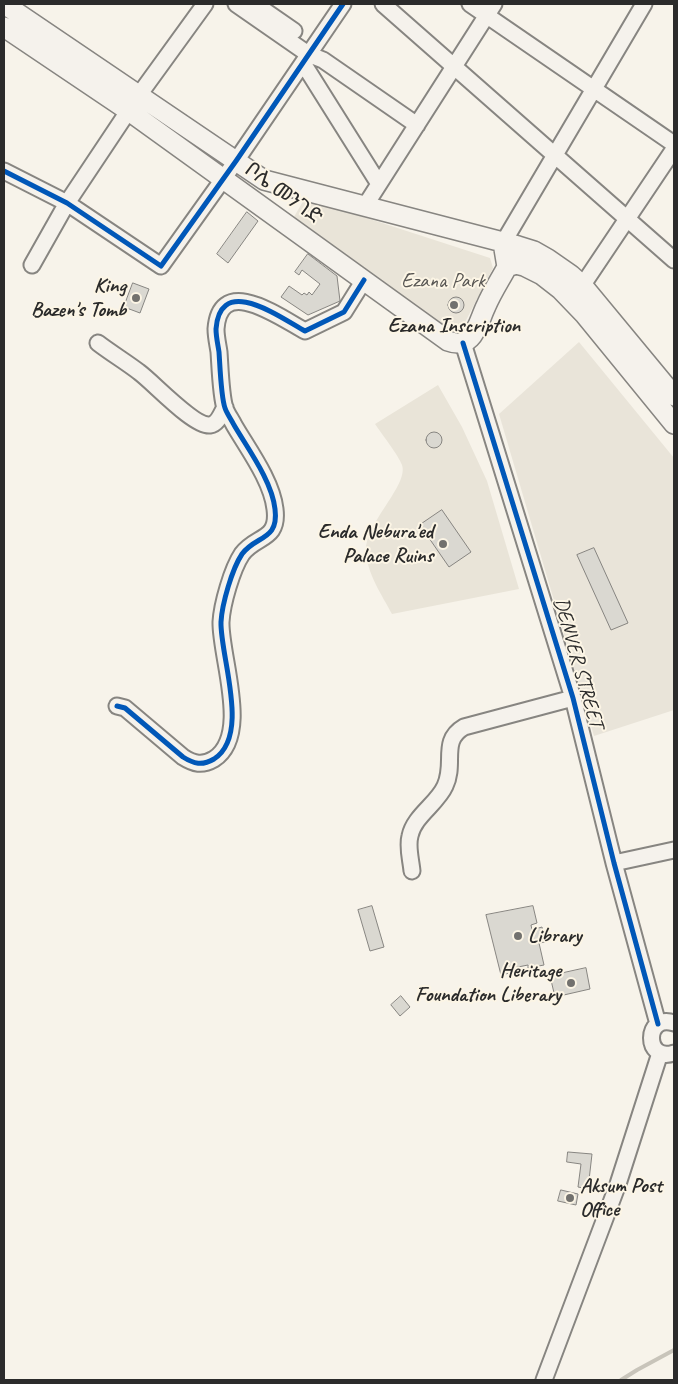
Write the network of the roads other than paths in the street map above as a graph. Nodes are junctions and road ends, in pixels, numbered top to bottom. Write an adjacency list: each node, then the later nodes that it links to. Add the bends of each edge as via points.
1 (205, 4): 14 (street)
2 (236, 4): 11 (street)
3 (255, 4): 11 (street)
4 (344, 4): 11 (street)
5 (383, 4): 12 (street)
6 (470, 4): 9 (street)
7 (644, 4): 13 (street)
8 (16, 7): 10 (street); 14 (main road, ቦሌ መንገድ)
9 (490, 9): 12 (street); 13 (street)
10 (6, 28): 15 (main road, ቦሌ መንገድ)
11 (308, 54): 16 (street, via 323,60); 20 (street); 23 (street)
12 (454, 67): 16 (street); 19 (street)
13 (594, 89): 17 (street); 19 (street)
14 (139, 95): 15 (street); 20 (main road, ቦሌ መንገድ)
15 (129, 111): 22 (main road, ቦሌ መንገድ); 25 (street)
16 (417, 125): 23 (street)
17 (674, 144)
18 (674, 149): 27 (street)
19 (555, 155): 27 (street); 29 (street)
20 (236, 161): 22 (street); 24 (main road, ቦሌ መንገድ, via 264,180)
21 (4, 171): 25 (street)
22 (223, 178): 25 (street, via 160,266); 28 (main road, ቦሌ መንገድ)
23 (379, 184): 26 (street)
24 (305, 190): 26 (main road); 28 (main road, via 282,195 277,208)
25 (67, 202): 31 (street)
26 (366, 206): 29 (main road)
27 (628, 219): 30 (street); 34 (street)
28 (285, 223): 33 (main road, ቦሌ መንገድ)
29 (503, 243): 32 (main road); 34 (main road, via 534,251 561,266)
30 (674, 260)
31 (32, 265)
32 (507, 267): 34 (main road, via 516,264); 36 (main road, via 470,338)
33 (364, 280): 36 (main road, ቦሌ መንገድ, via 448,341); 38 (street, via 344,312 305,331 256,304 243,301 225,306 216,330)
34 (577, 293): 37 (main road); 39 (main road)
35 (98, 343): 38 (street, via 141,373 186,414 204,424 218,421)
36 (462, 343): 40 (street, DENVER STREET)
37 (674, 396)
38 (225, 407): 41 (street, via 267,482 275,508 271,531 250,546 237,563 224,603 221,622 231,688 232,721 227,743 218,756 207,763 192,763 125,708)
39 (674, 424)
40 (573, 698): 43 (street, DENVER STREET); 44 (street, via 464,727 454,735 445,786 410,834)
41 (117, 706)
42 (674, 850): 43 (street)
43 (614, 864): 46 (street, DENVER STREET)
44 (412, 871)
45 (674, 1023): 46 (street)
46 (658, 1024): 47 (street, via 651,1039 655,1049)
47 (667, 1053): 48 (street)
48 (544, 1380)

